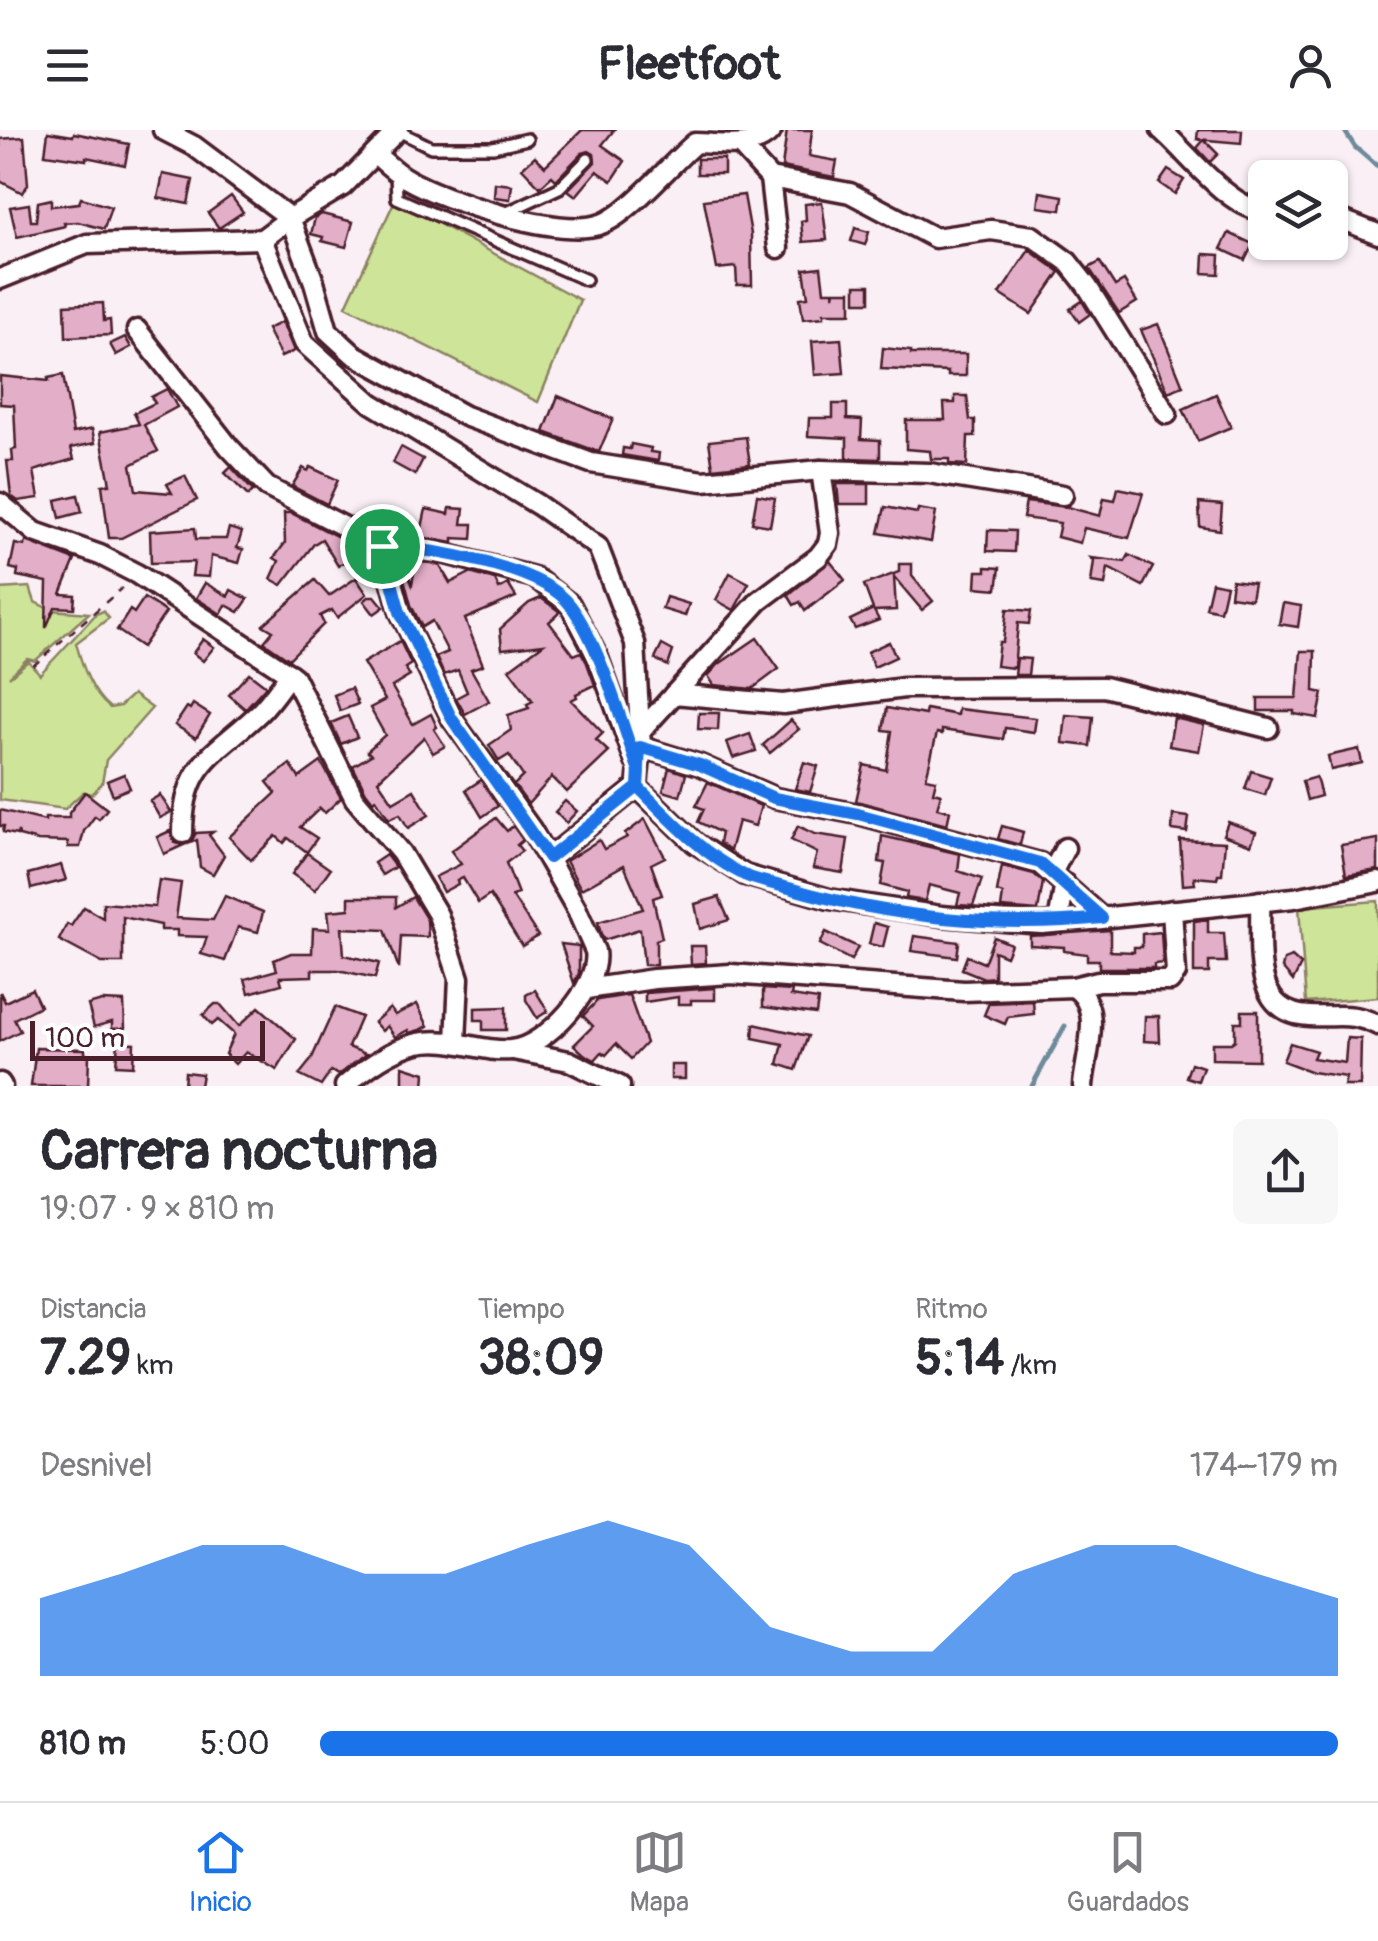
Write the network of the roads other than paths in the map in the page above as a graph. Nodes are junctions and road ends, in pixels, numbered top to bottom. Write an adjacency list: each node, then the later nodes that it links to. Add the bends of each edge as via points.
1 (163, 130): 13 (street)
2 (397, 130): 5 (lane, via 431,147 493,147); 7 (street)
3 (772, 130): 6 (street)
4 (1161, 130): 11 (street)
5 (526, 139)
6 (741, 146): 10 (street); 12 (street, via 695,144 624,212 601,225 569,229)
7 (376, 156): 9 (street); 13 (street, via 343,186)
8 (588, 159): 12 (lane, via 558,188)
9 (396, 171): 12 (street); 19 (lane, via 397,198)
10 (770, 178): 17 (street); 21 (street, via 850,193 935,238 991,230 1032,236 1087,286)
11 (1248, 205)
12 (503, 214)
13 (290, 218): 16 (street); 22 (street, via 328,331 353,354 465,416 591,463 703,481)
14 (1348, 222): 15 (street)
15 (1378, 234)
16 (262, 238): 18 (street, via 87,244); 29 (street, via 304,344 371,403 598,547 635,643)
17 (778, 248)
18 (0, 279)
19 (586, 280)
20 (137, 330): 25 (street, via 228,448 268,486)
21 (1167, 414)
22 (821, 470): 23 (street, via 929,473); 27 (street, via 828,544 759,601)
23 (1064, 495)
24 (0, 503): 26 (street, via 35,532 137,574)
25 (382, 546): 30 (street, via 434,551 534,577 570,604 598,658); 33 (street, via 400,612 452,719)
26 (290, 674): 31 (street, via 264,708 200,764 183,804); 43 (street, via 355,799 401,853 438,914 458,978)
27 (674, 694): 28 (street, via 783,704 904,688 1104,687); 29 (street)
28 (1268, 728)
29 (640, 740): 30 (street); 34 (street, via 774,798 1040,863)
30 (638, 779): 33 (street); 39 (street, via 695,842 745,875 828,900 940,916)
31 (183, 834)
32 (1066, 848): 34 (street)
33 (549, 858): 41 (street, via 595,951)
34 (1059, 878): 38 (street); 39 (street)
35 (1378, 882): 36 (street)
36 (1260, 901): 37 (street); 42 (street, via 1262,977 1270,1001 1292,1013 1356,1014)
37 (1172, 910): 38 (street); 40 (street, via 1174,977)
38 (1102, 918): 39 (street)
39 (1058, 922)
40 (1073, 987): 41 (street, via 964,991 731,974); 47 (street, via 1092,1008)
41 (586, 988): 44 (street, via 554,1027)
42 (1378, 1024)
43 (456, 1042): 44 (street); 45 (street, via 411,1045)
44 (512, 1050): 46 (street, via 569,1060)
45 (345, 1086)
46 (620, 1086)
47 (1083, 1086)

